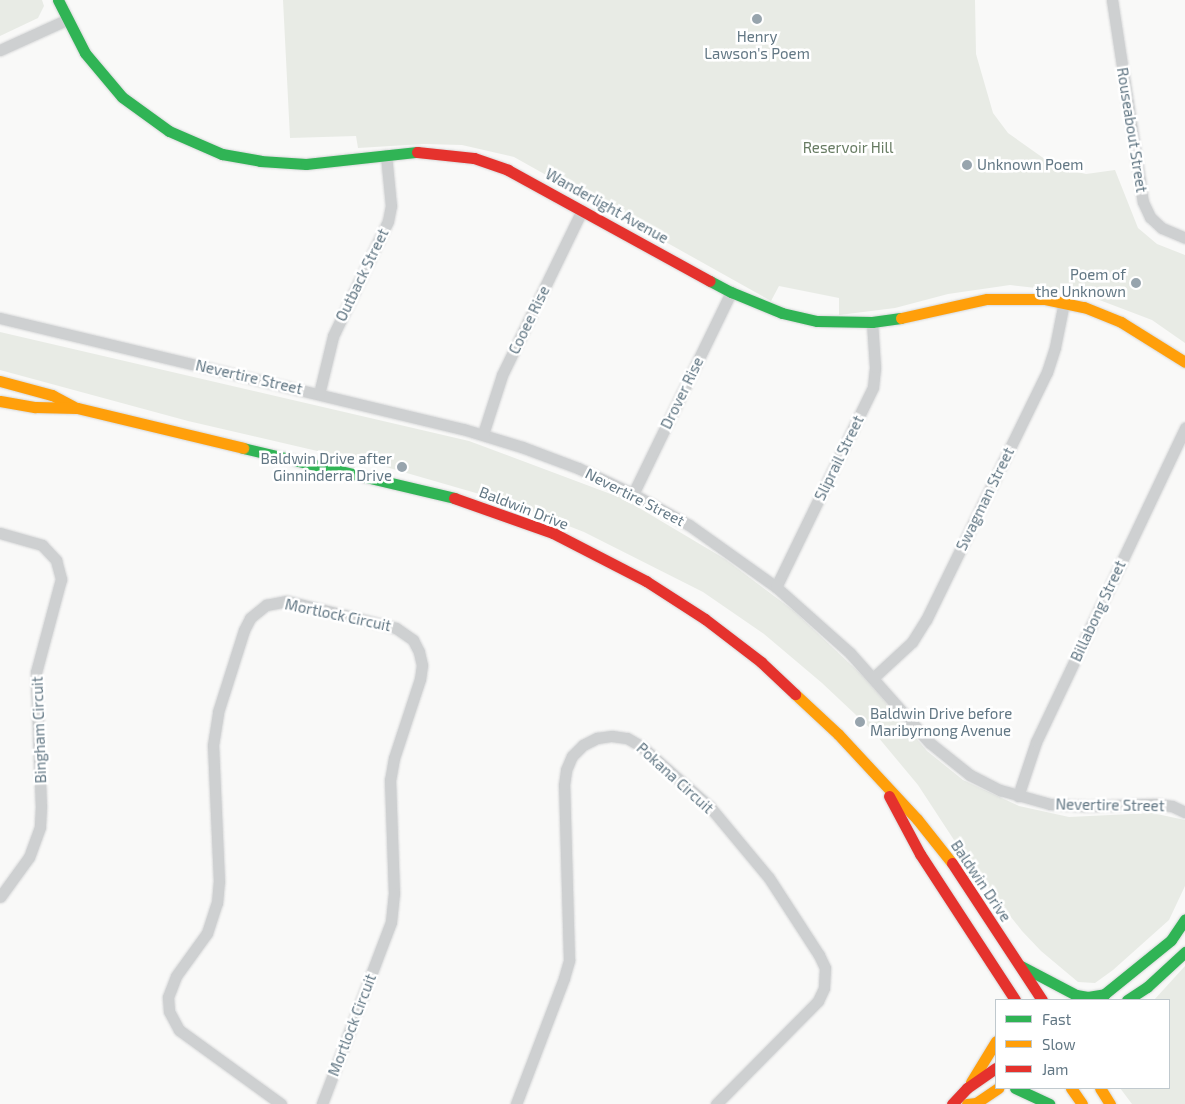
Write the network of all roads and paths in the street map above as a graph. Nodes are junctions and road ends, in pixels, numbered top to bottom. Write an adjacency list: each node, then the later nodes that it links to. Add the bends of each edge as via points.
1 (58, 0): 3 (main road, Wanderlight Avenue)
2 (1112, 0): 7 (street, Rouseabout Street, via 1143,202 1150,217 1162,228)
3 (66, 20): 4 (street); 5 (main road, Wanderlight Avenue, via 84,53 122,97 169,131 204,147 241,158 279,163 306,164)
4 (0, 50)
5 (386, 155): 6 (main road, Wanderlight Avenue, via 438,152 474,158 508,170); 14 (street, Outback Street, via 391,206 388,221 333,336)
6 (582, 210): 8 (main road, Wanderlight Avenue); 18 (street, Cooee Rise, via 499,383)
7 (1185, 238)
8 (731, 292): 11 (main road, Wanderlight Avenue, via 799,318); 19 (street, Drover Rise)
9 (1064, 302): 11 (main road, Wanderlight Avenue, via 987,298); 12 (main road, Wanderlight Avenue, via 1122,322); 22 (street, Swagman Street, via 1047,372 926,620 912,642)
10 (0, 318): 14 (street, Nevertire Street)
11 (872, 322): 21 (street, Sliprail Street, via 873,387)
12 (1185, 362)
13 (0, 381): 16 (main road, Baldwin Drive, via 52,395)
14 (319, 394): 18 (street, Nevertire Street)
15 (0, 401): 16 (main road, Baldwin Drive, via 35,407)
16 (77, 408): 23 (main road, Baldwin Drive, via 457,499 522,521 584,548 676,600 761,662 821,716)
17 (1185, 428): 24 (street, Billabong Street, via 1036,742)
18 (483, 434): 19 (street, Nevertire Street, via 560,460)
19 (633, 494): 21 (street, Nevertire Street, via 707,537)
20 (0, 532): 26 (street, Bingham Circuit, via 42,545 56,560 61,579 36,672 40,827 29,857)
21 (776, 587): 22 (street, Nevertire Street, via 827,630)
22 (873, 678): 24 (street, Nevertire Street, via 942,755 984,783)
23 (885, 787): 29 (main road, Baldwin Drive, via 946,854); 32 (main road, Baldwin Drive, via 920,854)
24 (1018, 796): 25 (street, Nevertire Street, via 1068,806 1164,804)
25 (1185, 812)
26 (0, 897)
27 (1185, 919): 31 (main road, via 1171,940)
28 (1185, 952): 30 (main road)
29 (1019, 965): 31 (main road, via 1076,995); 33 (main road, Baldwin Drive)
30 (1147, 987): 34 (main road); 35 (main road)
31 (1101, 997)
32 (1012, 998)
33 (1041, 999)
34 (1129, 999)
35 (1138, 999)
36 (995, 1043): 38 (main road)
37 (995, 1069): 38 (main road)
38 (967, 1088): 49 (main road)
39 (996, 1089): 44 (main road)
40 (1004, 1089): 44 (main road)
41 (1017, 1089): 51 (main road)
42 (1072, 1089): 52 (main road)
43 (1101, 1089): 53 (main road)
44 (986, 1096): 50 (main road, via 976,1103)
45 (281, 1104): 46 (street, Mortlock Circuit, via 179,1030 169,1011 168,996 176,976 206,933 217,903 219,882 213,745 218,712 250,618 266,605 286,601 396,628 413,640 422,665 390,780 394,893 390,922)
46 (322, 1104)
47 (516, 1104): 48 (street, Pokana Circuit, via 569,960 566,770 572,756 583,745 597,738 612,736 628,738 641,746 715,813 769,878 825,968 824,988 818,1001)
48 (716, 1104)
49 (952, 1104)
50 (967, 1104)
51 (1049, 1104)
52 (1082, 1104)
53 (1110, 1104)

